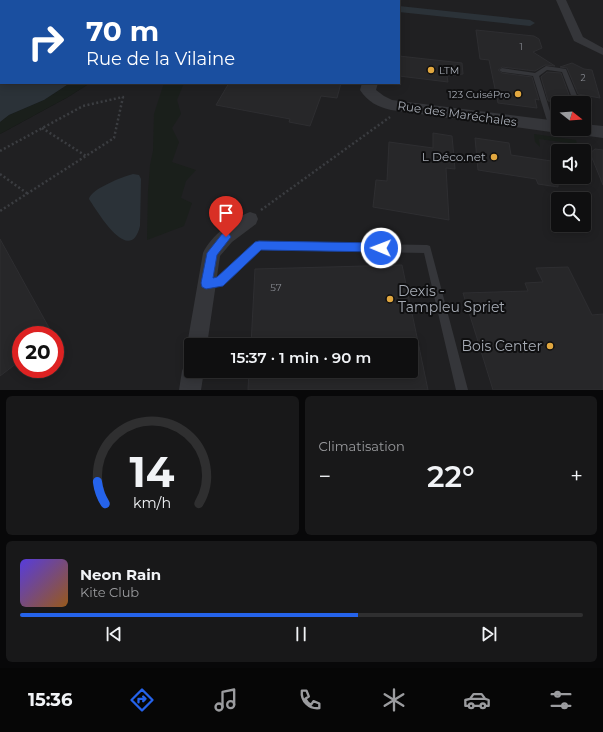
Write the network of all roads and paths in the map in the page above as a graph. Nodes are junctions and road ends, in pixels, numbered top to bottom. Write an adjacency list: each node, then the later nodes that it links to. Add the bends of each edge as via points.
1 (560, 0): 2 (street, via 578,39)
2 (603, 52)
3 (502, 70): 4 (lane)
4 (536, 75): 6 (lane, via 546,68 564,70); 8 (lane)
5 (370, 84): 9 (street, Rue des Maréchales, via 368,90 378,101 391,105)
6 (574, 96)
7 (392, 115): 16 (path)
8 (551, 116)
9 (551, 126)
10 (42, 128): 11 (path); 12 (path); 12 (path, via 83,106 123,97 114,138)
11 (0, 151)
12 (86, 156): 14 (path)
13 (0, 174): 14 (path)
14 (28, 194): 15 (path)
15 (0, 211)
16 (250, 219): 17 (street, via 226,237 212,253)
17 (206, 283): 18 (street); 21 (lane, via 219,282 259,246 427,248)
18 (198, 338)
19 (192, 378): 20 (street)
20 (190, 390)
21 (462, 390)

